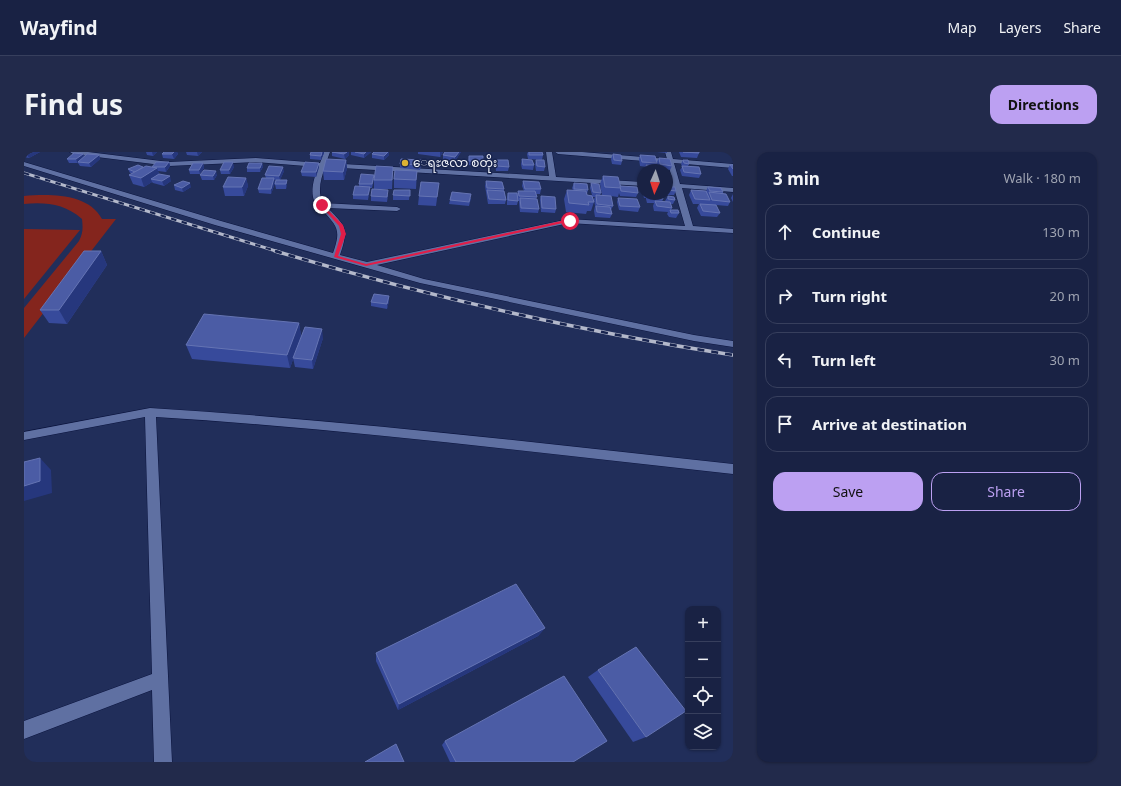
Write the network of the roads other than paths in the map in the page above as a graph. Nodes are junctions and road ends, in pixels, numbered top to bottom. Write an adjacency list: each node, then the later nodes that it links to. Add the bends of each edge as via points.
1 (73, 152): 8 (street, via 169,164 256,160)
2 (327, 152): 8 (street)
3 (548, 152): 10 (street)
4 (558, 152): 6 (street)
5 (668, 152): 6 (street)
6 (670, 161): 9 (street); 13 (street)
7 (24, 164): 19 (street)
8 (322, 165): 10 (street); 15 (street, via 316,189 317,201)
9 (733, 166)
10 (553, 178): 11 (street)
11 (637, 184)
12 (673, 186): 13 (street)
13 (677, 186): 14 (street); 17 (street)
14 (733, 190)
15 (322, 205): 16 (street); 19 (street, via 341,226 344,234)
16 (397, 209)
17 (690, 227): 18 (street); 20 (street, via 570,221)
18 (733, 231)
19 (336, 256): 20 (street)
20 (366, 265): 21 (street, via 423,281 569,313)
21 (733, 344)
22 (150, 412): 23 (street); 24 (street, via 404,433); 25 (street)
23 (24, 436)
24 (733, 469)
25 (160, 679): 26 (street); 27 (street)
26 (24, 730)
27 (163, 762)

